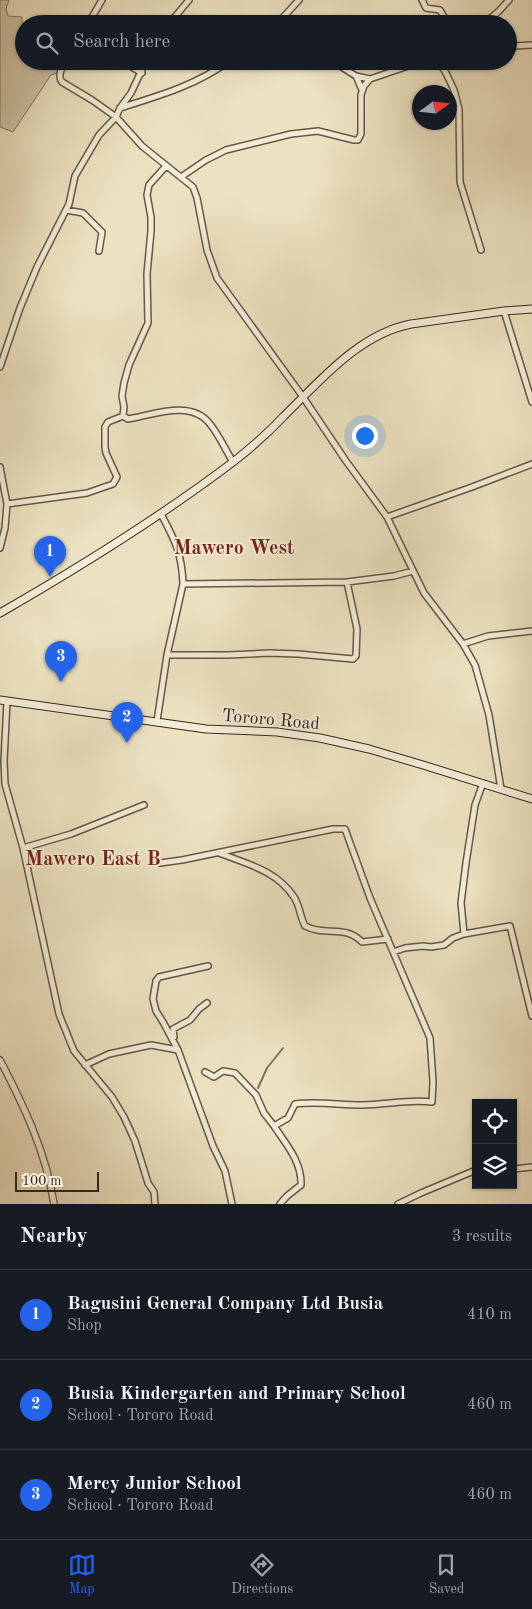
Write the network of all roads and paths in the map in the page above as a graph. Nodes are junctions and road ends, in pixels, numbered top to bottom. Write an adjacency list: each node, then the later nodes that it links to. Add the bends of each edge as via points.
1 (102, 0): 6 (street)
2 (189, 0): 7 (street)
3 (299, 0): 8 (street)
4 (422, 0): 9 (street, via 426,8 440,10)
5 (508, 0): 10 (street)
6 (93, 15)
7 (176, 15)
8 (286, 15)
9 (443, 15)
10 (496, 15)
11 (532, 45): 12 (street)
12 (517, 46)
13 (62, 70): 25 (street, via 60,80)
14 (137, 70): 20 (street)
15 (143, 70): 20 (street)
16 (215, 70): 24 (street, via 178,88)
17 (346, 70): 21 (street)
18 (396, 70): 22 (street)
19 (444, 70): 29 (street, via 459,109 460,182)
20 (142, 73): 24 (street)
21 (356, 76): 22 (street); 23 (street)
22 (370, 79): 23 (street)
23 (362, 90): 27 (street, via 361,134 358,140 318,131 291,134 226,150)
24 (120, 108): 25 (street)
25 (116, 117): 26 (street, via 142,146); 28 (street, via 88,153 76,176)
26 (166, 166): 27 (street); 36 (street, via 149,185 147,195 151,217 148,323 124,382)
27 (181, 177): 34 (street, via 195,191 207,250 217,278)
28 (66, 210): 30 (street, via 83,213 102,232); 33 (street, via 37,267)
29 (481, 250)
30 (99, 251)
31 (532, 309): 32 (main road)
32 (504, 311): 34 (main road, via 398,326 352,352); 35 (street)
33 (0, 367)
34 (303, 397): 37 (main road); 42 (street)
35 (532, 402)
36 (123, 416): 37 (street, via 128,419 166,411 193,412 210,424); 40 (street, via 108,422 105,427 106,453 117,477 113,484 87,492)
37 (233, 462): 41 (main road)
38 (532, 464): 42 (street)
39 (0, 466): 40 (street)
40 (7, 504): 43 (street)
41 (161, 514): 46 (street, via 176,541); 47 (main road)
42 (387, 517): 44 (street)
43 (0, 548)
44 (413, 571): 45 (street); 49 (street, via 434,607)
45 (348, 582): 46 (street); 50 (street, via 356,629 356,656 353,659 269,653)
46 (183, 584): 50 (street)
47 (0, 612)
48 (532, 631): 49 (street, via 488,636)
49 (463, 644): 54 (street, via 475,665 483,692)
50 (166, 655): 52 (street)
51 (4, 700): 52 (main road, Tororo Road); 57 (street, via 4,775)
52 (157, 721): 53 (main road, Tororo Road, via 320,738)
53 (483, 783): 54 (main road, Tororo Road); 60 (street, via 466,863 461,903)
54 (501, 789): 55 (main road, Tororo Road)
55 (532, 799)
56 (144, 805): 57 (street)
57 (23, 848): 68 (street, via 59,1014 74,1051)
58 (218, 852): 59 (street); 61 (street, via 277,878 295,899 309,929 342,931 355,935 362,942); 61 (street, via 333,829 345,830)
59 (160, 863)
60 (464, 934): 62 (street, via 444,944); 65 (street, via 510,926)
61 (388, 939): 62 (street)
62 (393, 952): 70 (street, via 430,1038 432,1102 295,1104 288,1118)
63 (208, 966): 66 (street, via 159,977 156,981 153,999 156,1011)
64 (207, 1003): 66 (street, via 190,1020 173,1029)
65 (532, 1016)
66 (178, 1050): 68 (street, via 151,1045 109,1054); 76 (street, via 225,1171)
67 (0, 1060): 74 (street, via 37,1138)
68 (85, 1065): 75 (street, via 124,1117 148,1184 154,1192)
69 (205, 1072): 70 (street, via 214,1077 223,1071 235,1072 256,1095)
70 (274, 1126): 77 (street, via 296,1158 301,1177 301,1185)
71 (532, 1167): 72 (street)
72 (517, 1169)
73 (472, 1172): 78 (street)
74 (54, 1204)
75 (155, 1204)
76 (232, 1204)
77 (280, 1204)
78 (398, 1204)

